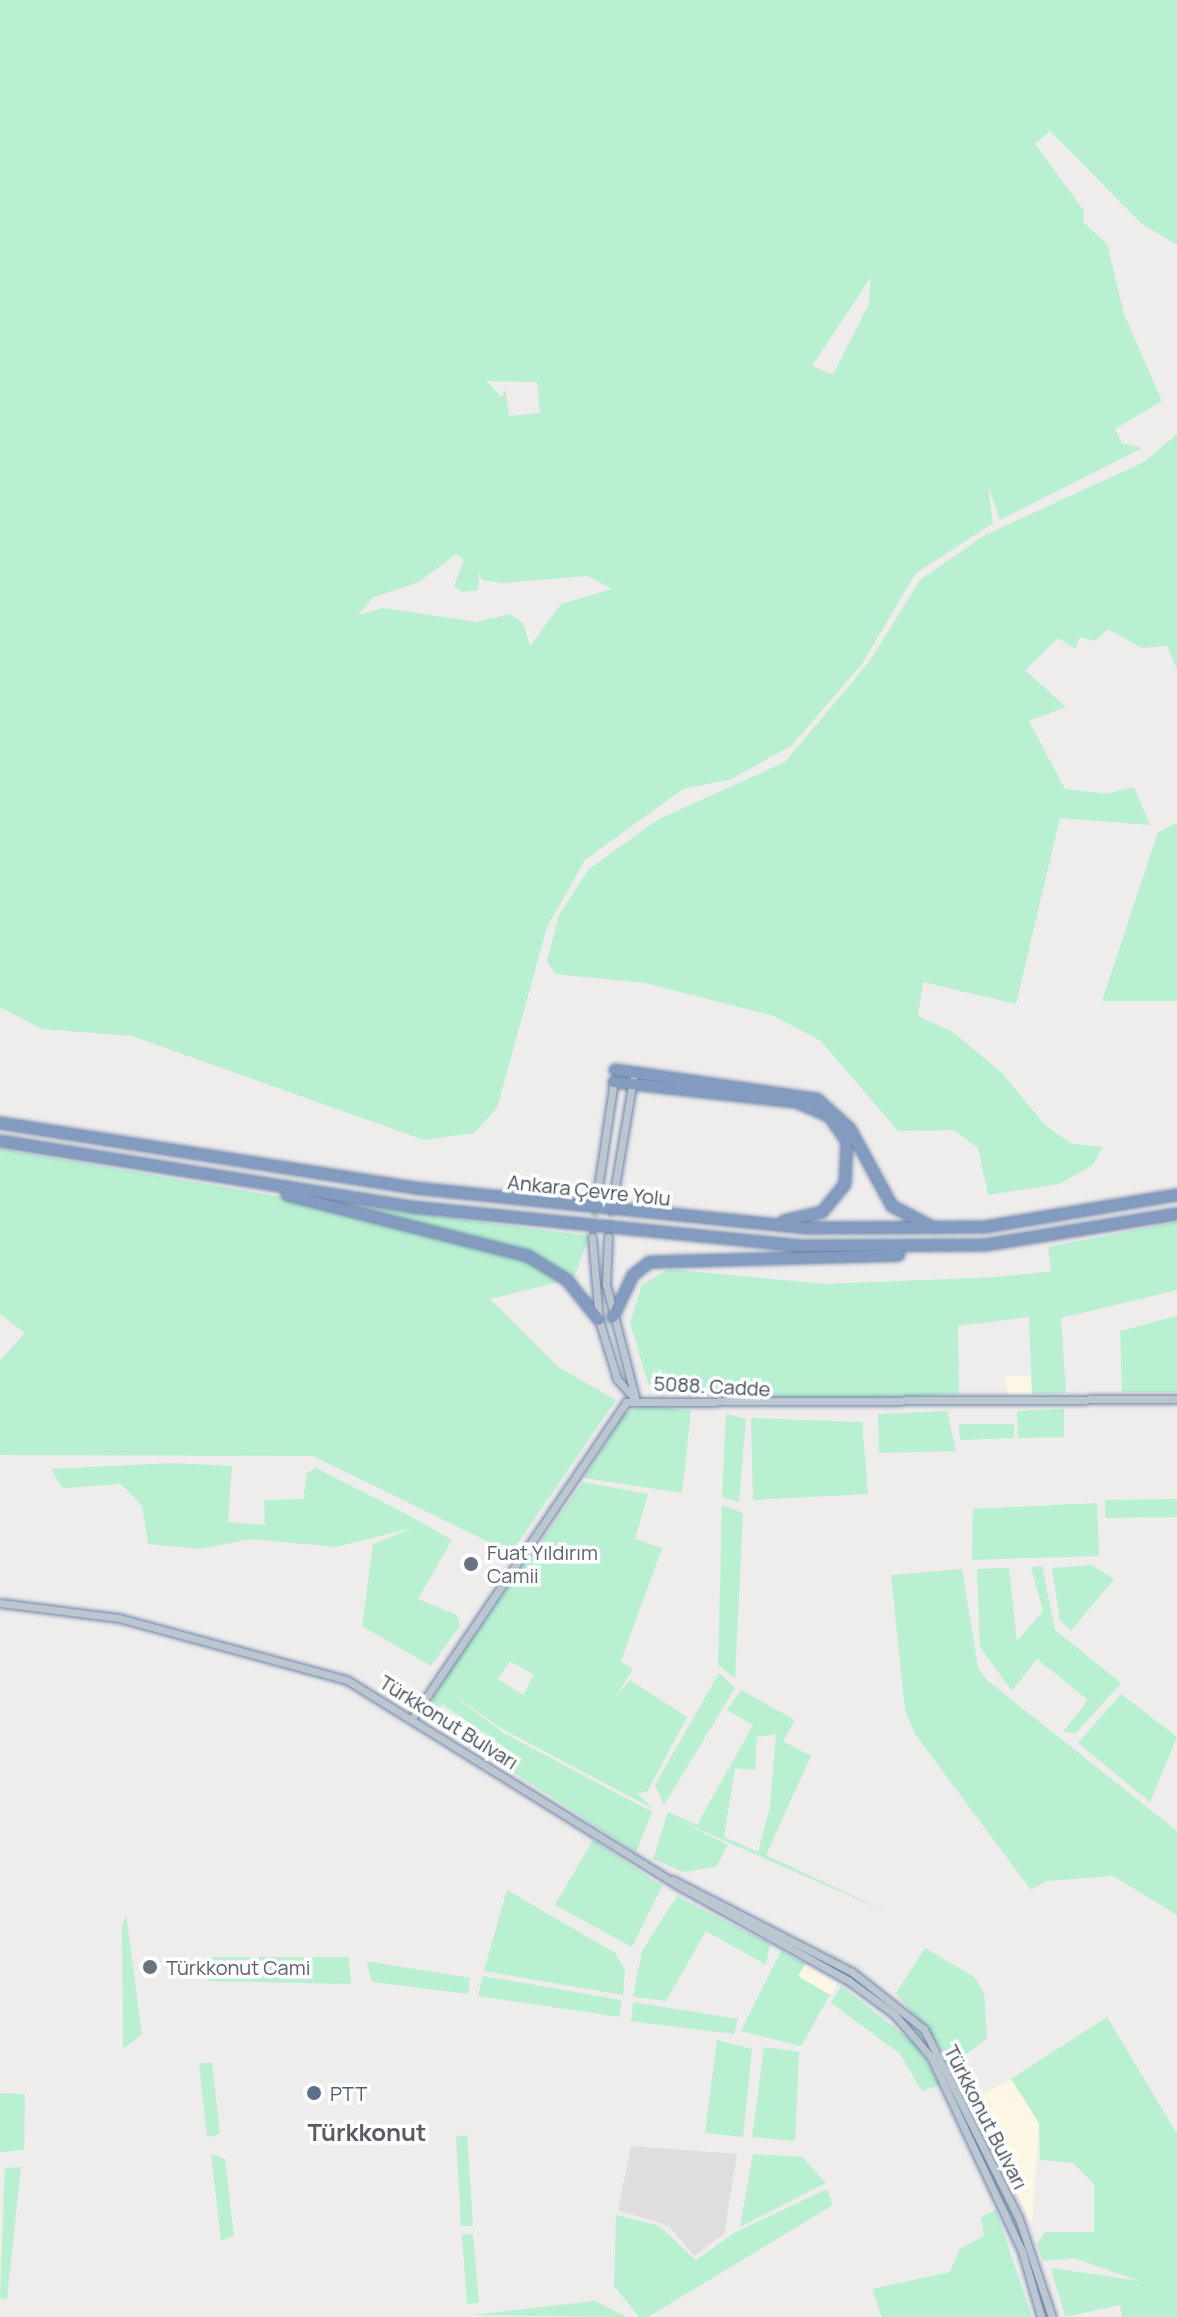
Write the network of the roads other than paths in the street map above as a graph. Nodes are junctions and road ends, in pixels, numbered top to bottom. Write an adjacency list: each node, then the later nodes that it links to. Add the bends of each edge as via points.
1 (634, 1072): 2 (highway); 3 (street); 12 (highway, via 817,1099 850,1129 892,1206)
2 (615, 1076): 3 (highway); 8 (street)
3 (632, 1084): 9 (street); 11 (highway, via 796,1102 839,1129 849,1171 832,1204 792,1221)
4 (0, 1123): 11 (highway, Ankara Çevre Yolu, via 355,1180)
5 (0, 1141): 6 (highway, Ankara Çevre Yolu)
6 (238, 1182): 15 (highway, Ankara Çevre Yolu, via 601,1229 833,1248); 17 (highway, via 528,1256 567,1280)
7 (1177, 1195): 12 (highway, Ankara Çevre Yolu, via 1051,1220)
8 (596, 1201)
9 (612, 1204)
10 (1177, 1214): 15 (highway, Ankara Çevre Yolu, via 1053,1238)
11 (725, 1222): 12 (highway, Ankara Çevre Yolu)
12 (937, 1229)
13 (592, 1237): 17 (street)
14 (608, 1237): 16 (street)
15 (943, 1248): 16 (highway, via 884,1257 650,1262 633,1275)
16 (613, 1317): 18 (street)
17 (599, 1320): 18 (street, via 617,1379)
18 (635, 1399): 19 (street, 5088. Cadde, via 799,1406); 21 (street, 5088. Cadde, via 610,1423)
19 (1177, 1399)
20 (0, 1603): 21 (street, Türkkonut Bulvarı, via 119,1618 287,1658 386,1698)
21 (413, 1717): 22 (street, Türkkonut Bulvarı)
22 (673, 1880): 23 (street, Türkkonut Bulvarı, via 794,1939 902,2006 924,2029); 24 (street, Türkkonut Bulvarı, via 894,2014 931,2057)
23 (953, 2083): 24 (street); 25 (street, Türkkonut Bulvarı)
24 (943, 2088): 26 (street, Türkkonut Bulvarı)
25 (962, 2097): 26 (street); 28 (street, Türkkonut Bulvarı, via 1019,2219)
26 (951, 2104): 27 (street, Türkkonut Bulvarı, via 1010,2224)
27 (1041, 2317)
28 (1052, 2317)

